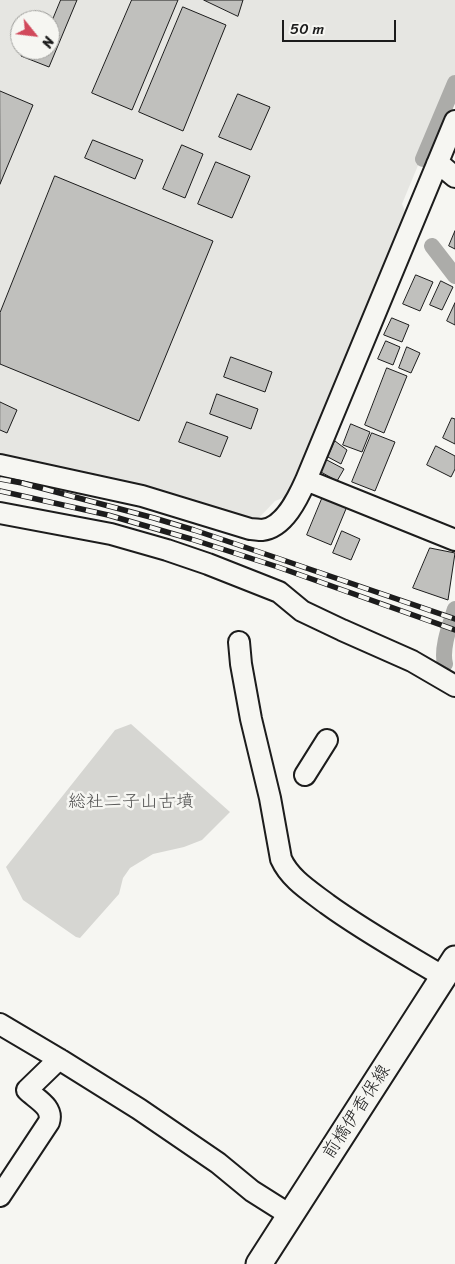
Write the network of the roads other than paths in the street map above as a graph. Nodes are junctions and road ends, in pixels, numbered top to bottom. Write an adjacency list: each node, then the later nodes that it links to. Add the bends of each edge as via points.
1 (455, 121): 2 (street)
2 (437, 164): 3 (street); 5 (street)
3 (455, 177)
4 (0, 465): 5 (street, via 142,496 259,530 271,527 284,517 296,502)
5 (306, 480): 7 (street)
6 (0, 513): 9 (street, via 111,534 208,564 279,592 302,611 412,661)
7 (455, 540)
8 (239, 642): 12 (street, via 251,719 284,866 312,893 352,922)
9 (455, 686)
10 (328, 740): 11 (street)
11 (305, 775)
12 (449, 968): 16 (main road, 前橋伊香保線)
13 (0, 1024): 14 (street)
14 (59, 1059): 15 (street, via 27,1090 49,1110 49,1122); 16 (street, via 177,1134 252,1191)
15 (0, 1196)
16 (290, 1215): 17 (main road, 前橋伊香保線)
17 (259, 1264)

